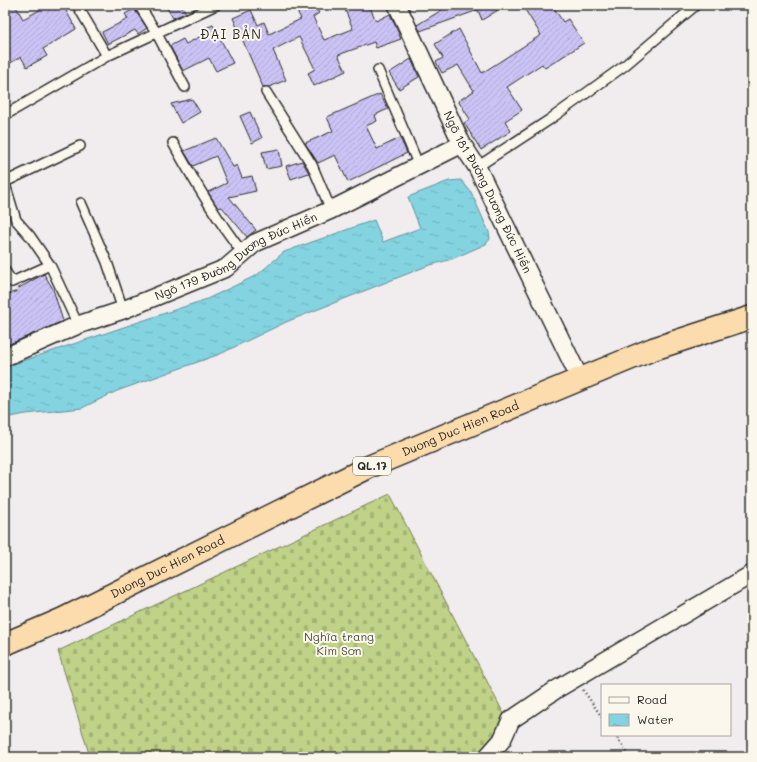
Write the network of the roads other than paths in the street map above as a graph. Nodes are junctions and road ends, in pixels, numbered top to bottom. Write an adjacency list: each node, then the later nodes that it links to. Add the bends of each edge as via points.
1 (77, 5): 7 (lane)
2 (139, 5): 6 (lane)
3 (216, 5): 6 (lane)
4 (398, 5): 13 (street, Ngõ 181 Đường Dương Đức Hiền)
5 (696, 5): 16 (lane, via 624,66 549,120)
6 (156, 32): 7 (lane); 9 (lane)
7 (107, 56): 11 (lane)
8 (378, 70): 15 (lane)
9 (185, 87)
10 (266, 92): 19 (lane, via 312,166)
11 (5, 115)
12 (173, 143): 20 (lane, via 198,188)
13 (462, 144): 15 (street, Ngõ 179 Đường Dương Đức Hiền); 16 (street, Ngõ 181 Đường Dương Đức Hiền)
14 (80, 146): 17 (lane)
15 (419, 166): 19 (street, Ngõ 179 Đường Dương Đức Hiền)
16 (477, 167): 27 (street, Ngõ 181 Đường Dương Đức Hiền)
17 (5, 183): 21 (lane, via 16,220)
18 (81, 203): 23 (lane)
19 (331, 210): 20 (street, Ngõ 179 Đường Dương Đức Hiền, via 255,243)
20 (243, 254): 23 (street, Ngõ 179 Đường Dương Đức Hiền, via 226,268)
21 (50, 265): 22 (lane, via 12,282); 25 (lane)
22 (5, 271)
23 (123, 310): 25 (street, Ngõ 179 Đường Dương Đức Hiền)
24 (752, 317): 27 (highway, Duong Duc Hien Road / QL.17, via 654,348)
25 (78, 325): 26 (street, Ngõ 179 Đường Dương Đức Hiền)
26 (5, 357)
27 (580, 379): 29 (highway, Duong Duc Hien Road / QL.17, via 371,466 63,619)
28 (752, 574): 30 (street, via 575,678 511,720 502,740)
29 (5, 644)
30 (488, 757)

